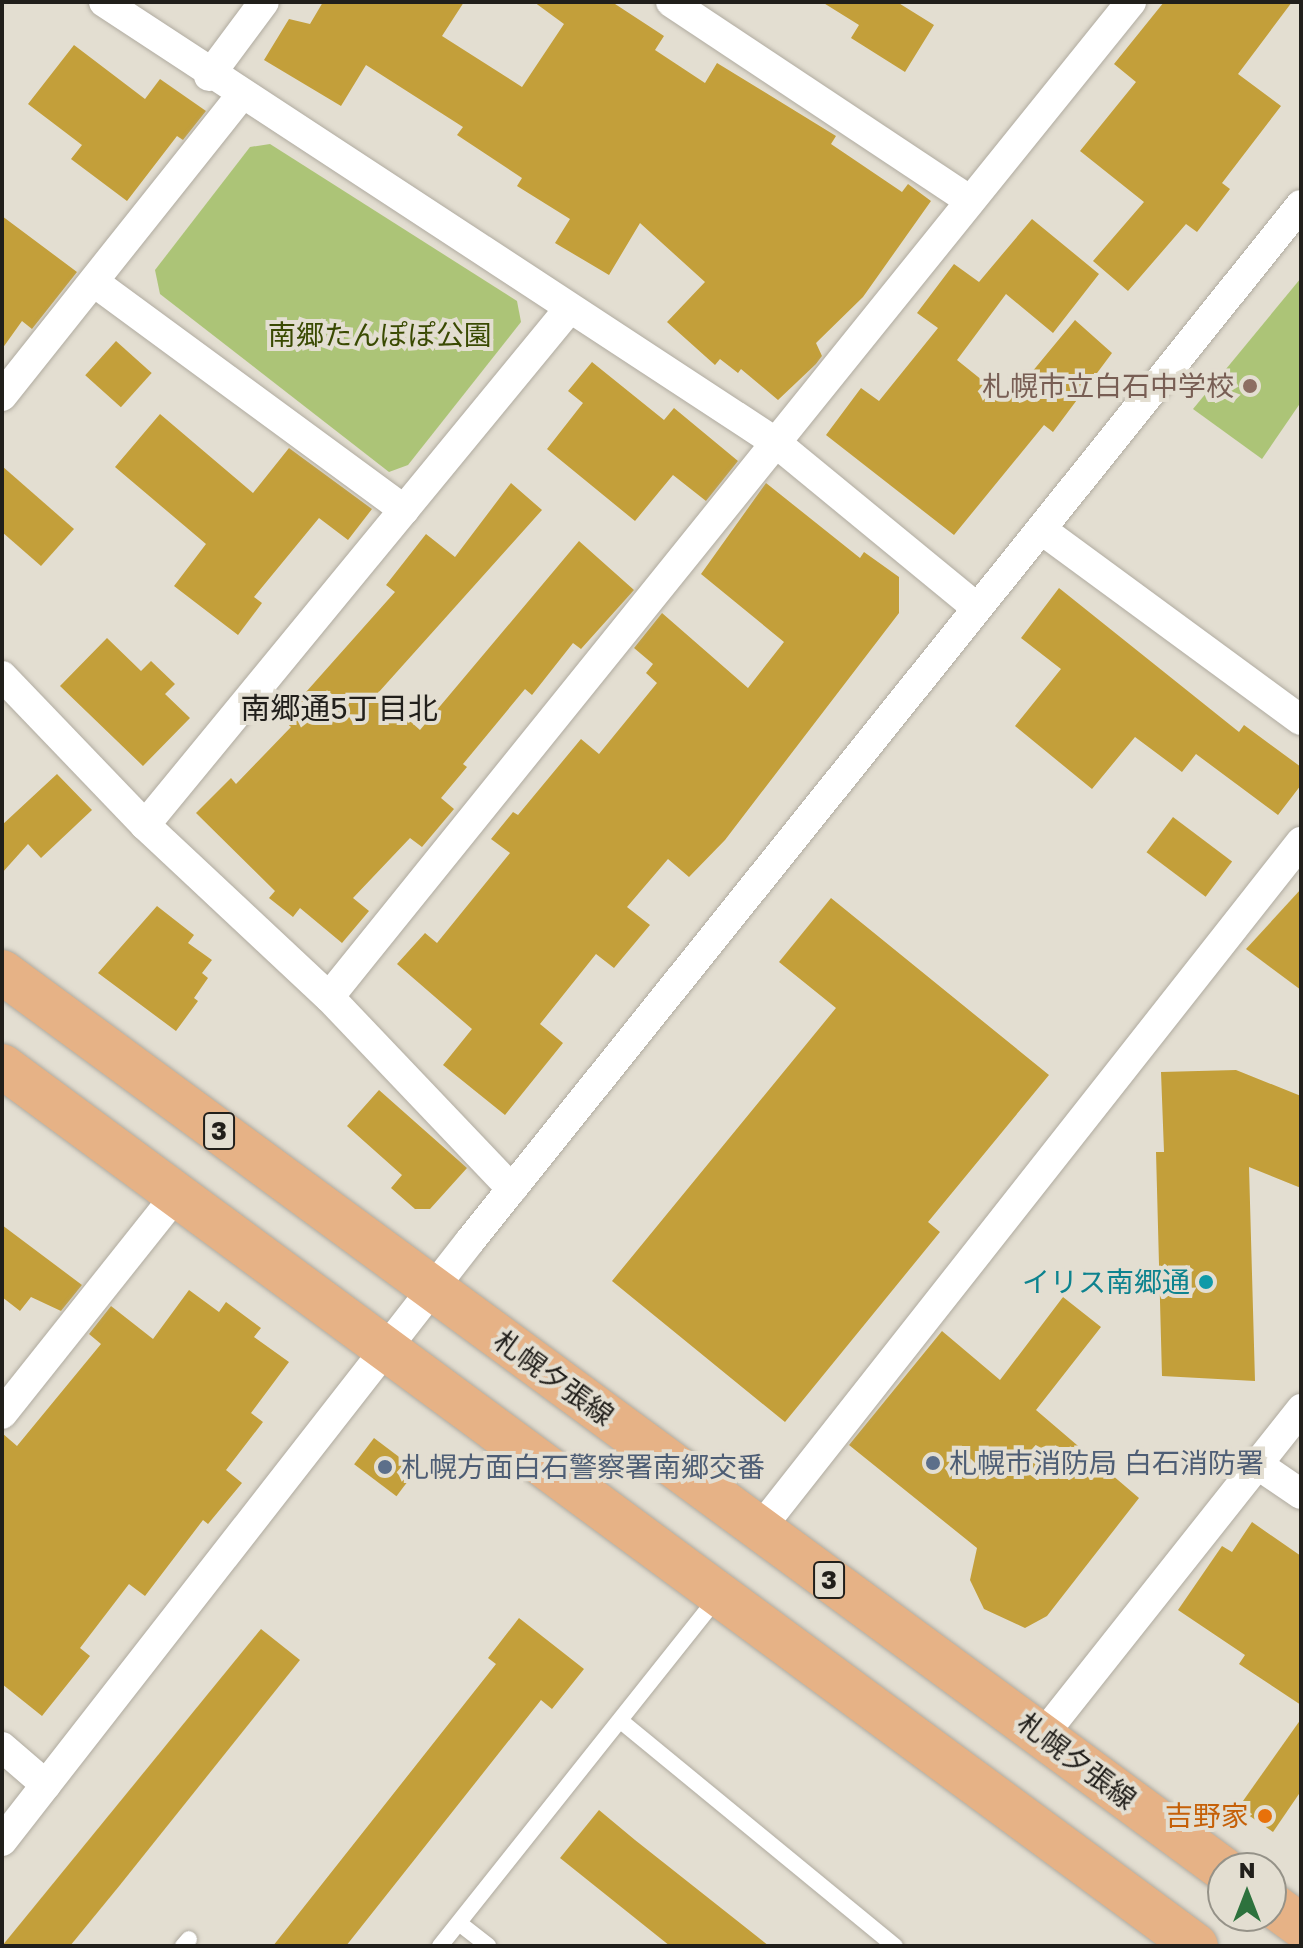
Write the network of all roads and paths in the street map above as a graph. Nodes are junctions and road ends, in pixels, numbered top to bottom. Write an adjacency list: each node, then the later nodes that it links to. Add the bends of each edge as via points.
1 (104, 2): 5 (street)
2 (264, 2): 5 (street)
3 (671, 2): 7 (street)
4 (1131, 2): 7 (street)
5 (209, 76): 6 (street)
6 (241, 96): 9 (street); 10 (street)
7 (970, 201): 12 (street)
8 (1301, 205): 14 (street)
9 (94, 282): 11 (street); 13 (street)
10 (569, 309): 12 (street); 13 (street)
11 (3, 393)
12 (775, 442): 15 (street); 21 (street)
13 (404, 510): 18 (street)
14 (1042, 530): 15 (street); 17 (street)
15 (976, 607): 23 (street)
16 (2, 676): 18 (street)
17 (1301, 720)
18 (145, 825): 21 (street)
19 (1301, 842): 31 (street)
20 (2, 972): 25 (main road, 札幌夕張線 / 3)
21 (329, 997): 23 (street)
22 (2, 1066): 24 (main road)
23 (512, 1189): 25 (street)
24 (176, 1195): 26 (main road); 28 (street)
25 (434, 1292): 26 (street); 31 (main road, 札幌夕張線 / 3)
26 (390, 1347): 32 (main road); 36 (street)
27 (1301, 1409): 29 (street)
28 (2, 1414)
29 (1257, 1464): 30 (street); 34 (street)
30 (1301, 1494)
31 (759, 1530): 34 (main road, 札幌夕張線 / 3)
32 (719, 1594): 33 (lane); 43 (main road)
33 (622, 1722): 39 (lane); 42 (lane)
34 (1043, 1735): 38 (main road, 札幌夕張線 / 3)
35 (2, 1747): 36 (street)
36 (46, 1785): 37 (street)
37 (2, 1841)
38 (1207, 1857)
39 (459, 1923): 40 (lane); 41 (lane)
40 (440, 1946)
41 (488, 1946)
42 (895, 1946)
43 (1196, 1946)

